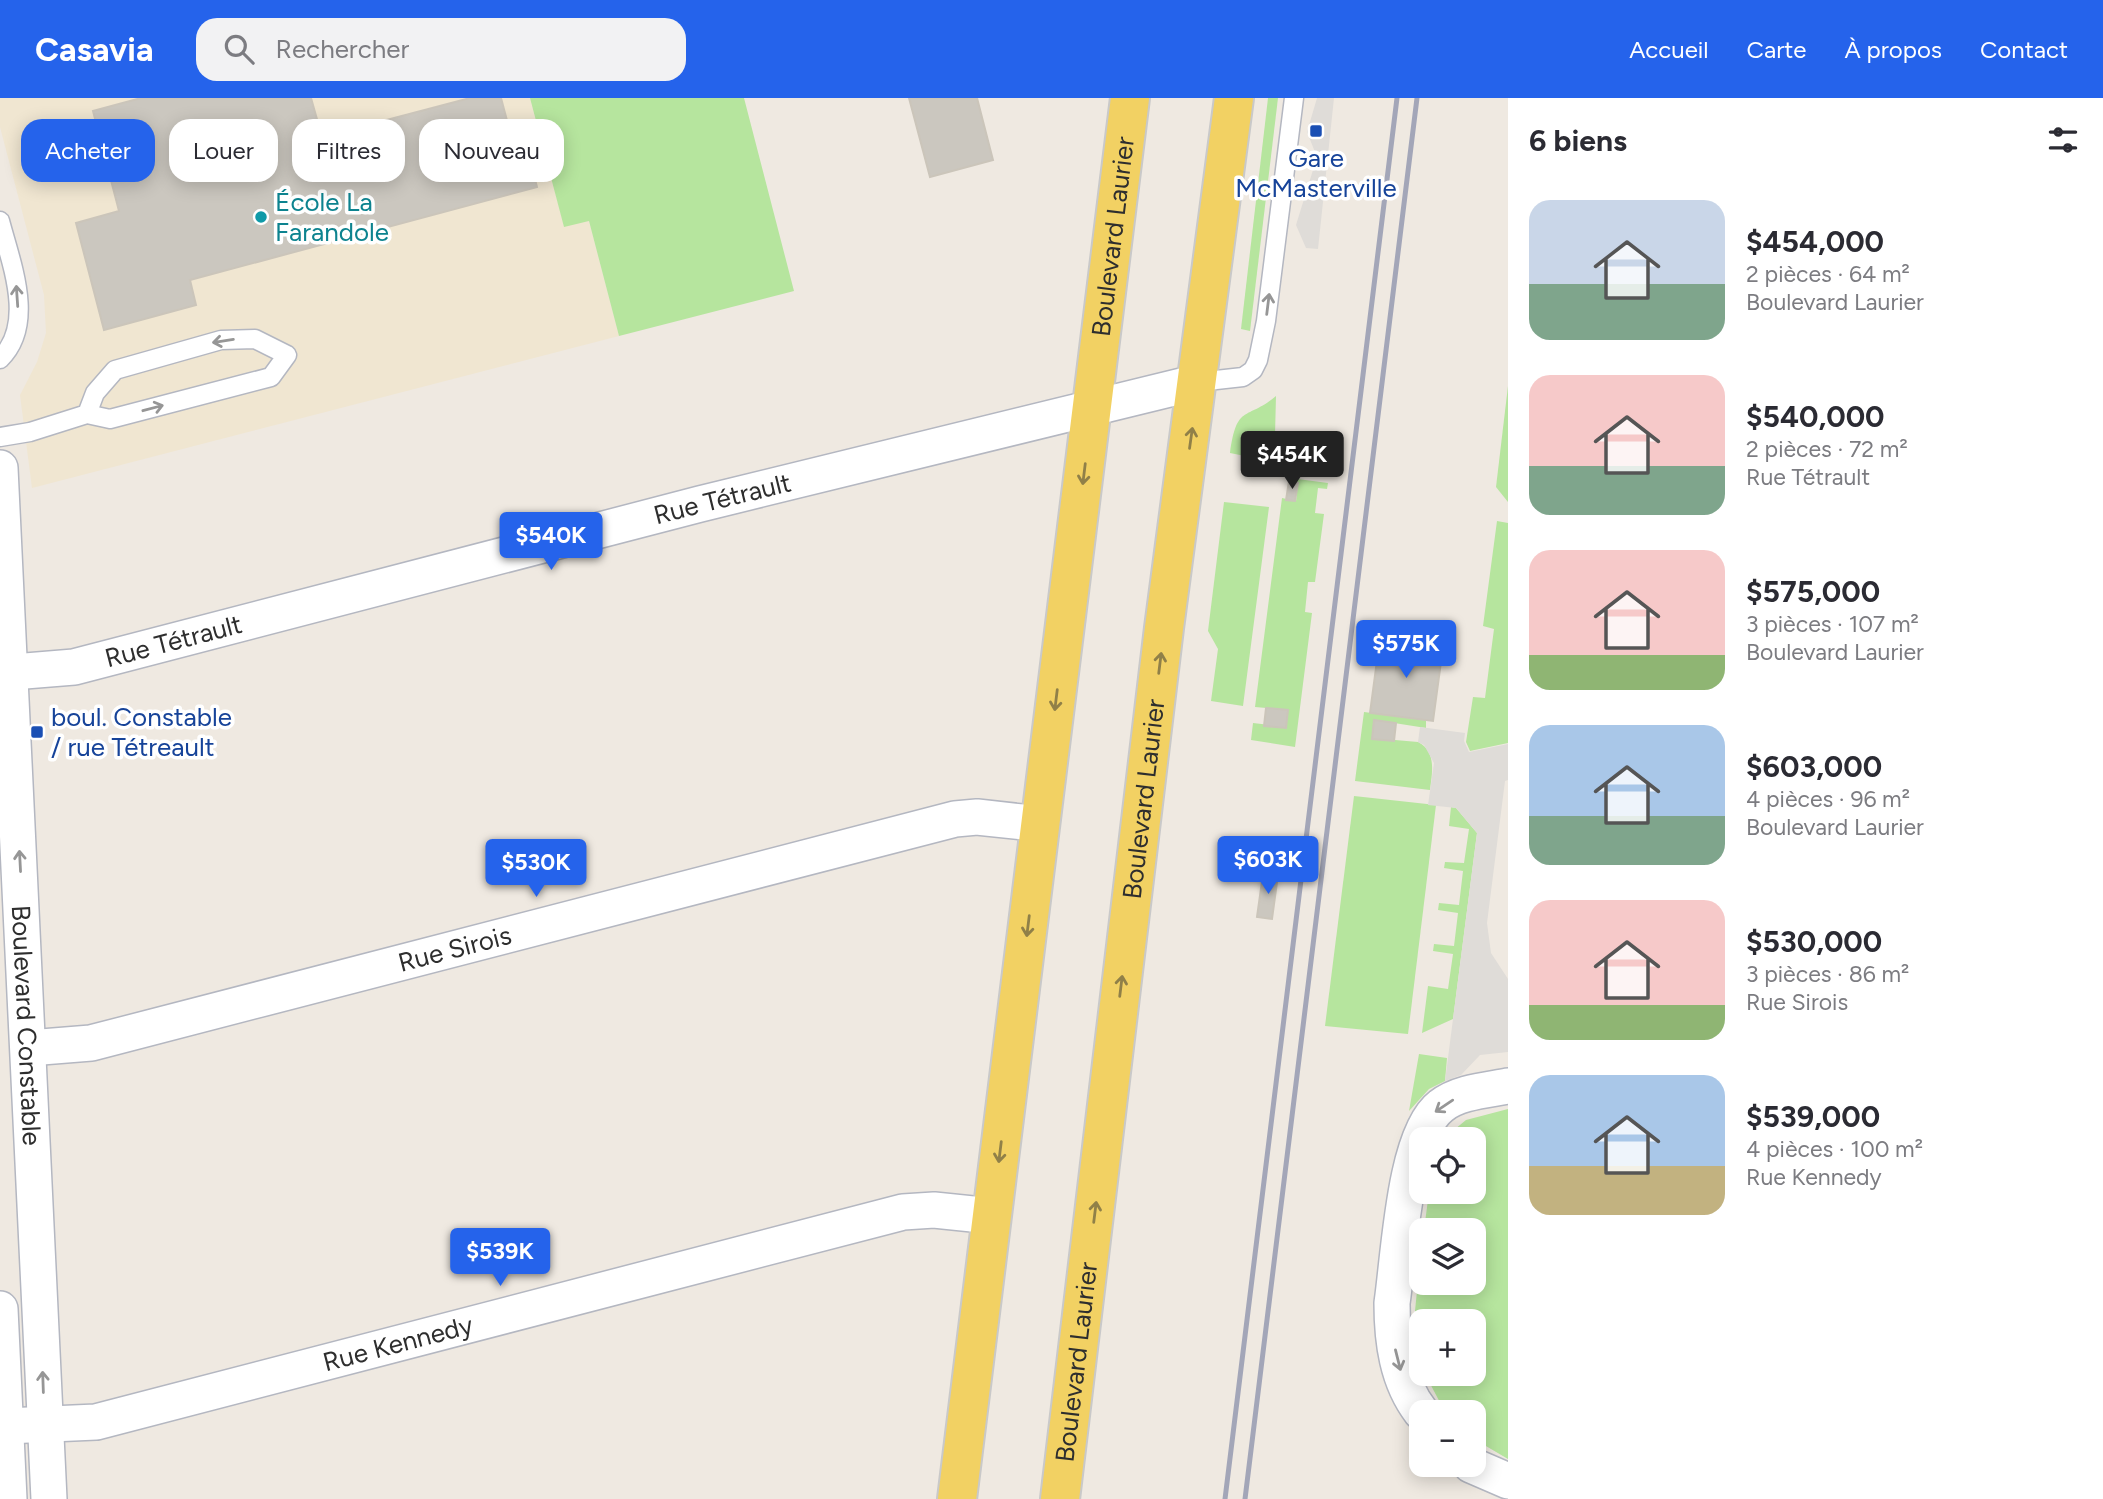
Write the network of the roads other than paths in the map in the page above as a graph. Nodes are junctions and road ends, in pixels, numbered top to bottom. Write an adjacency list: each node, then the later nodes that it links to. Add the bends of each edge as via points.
1 (1130, 98): 7 (main road, Boulevard Laurier)
2 (1234, 98): 6 (main road, Boulevard Laurier)
3 (1294, 98): 6 (lane, one-way to 3, via 1243,377 1258,359)
4 (0, 221): 5 (lane, one-way to 4, via 12,347 18,319 16,282)
5 (0, 359)
6 (1198, 382): 7 (street, Rue Tétrault); 25 (main road, Boulevard Laurier, one-way to 6, via 1162,642)
7 (1093, 407): 11 (street, Rue Tétrault, via 74,667); 12 (main road, Boulevard Laurier, one-way to 12)
8 (87, 414): 8 (lane, one-way to 8, via 110,419 271,377 287,355 255,339 221,340 115,370 95,393); 9 (lane)
9 (0, 437)
10 (0, 468): 11 (street, Boulevard Constable)
11 (6, 672): 13 (street, Boulevard Constable, one-way to 11)
12 (1041, 824): 13 (street, Rue Sirois, via 977,817 955,820 91,1044); 15 (main road, Boulevard Laurier, one-way to 15)
13 (29, 1048): 18 (street, Boulevard Constable, one-way to 13)
14 (1508, 1086): 17 (street, one-way to 17, via 1449,1100 1429,1117 1415,1147 1392,1323)
15 (992, 1216): 18 (street, Rue Kennedy, via 923,1209 888,1216 96,1422); 24 (main road, Boulevard Laurier)
16 (0, 1310): 19 (street)
17 (1412, 1400)
18 (45, 1424): 19 (street, Rue Kennedy); 23 (street, Boulevard Constable)
19 (6, 1426): 22 (street)
20 (1486, 1471): 21 (street)
21 (1508, 1481)
22 (9, 1499)
23 (49, 1499)
24 (957, 1499)
25 (1060, 1499)

